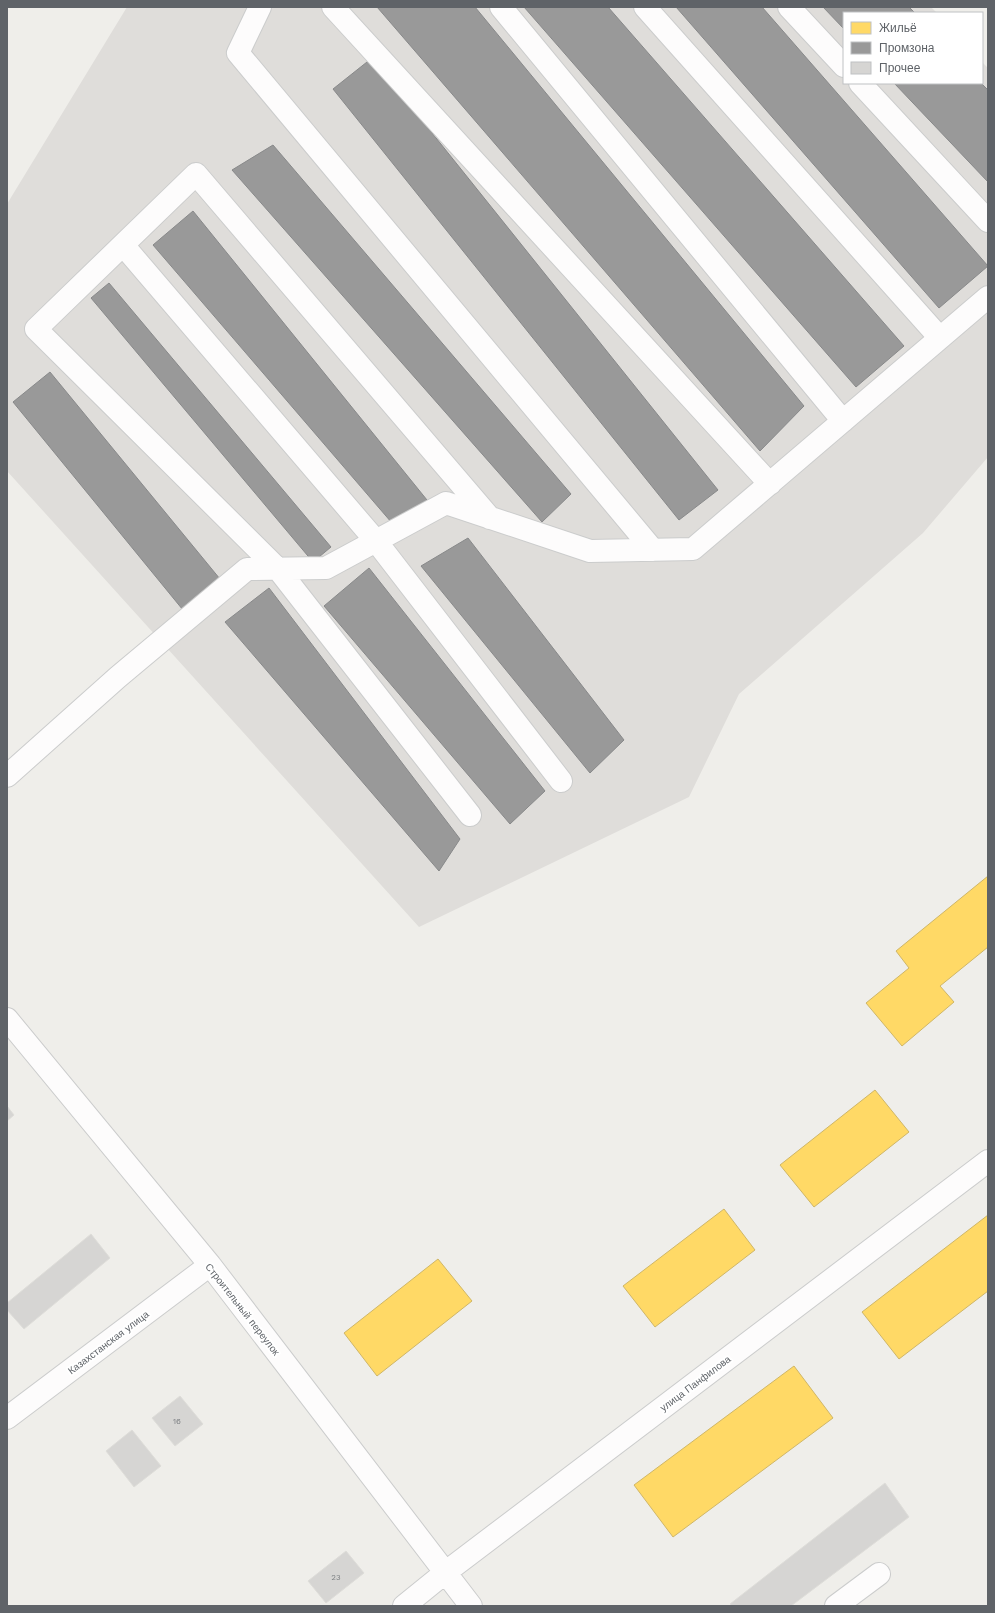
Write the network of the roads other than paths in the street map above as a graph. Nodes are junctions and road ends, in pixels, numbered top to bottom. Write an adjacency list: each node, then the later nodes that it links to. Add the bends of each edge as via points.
1 (260, 7): 16 (street, via 238,53)
2 (333, 7): 13 (street)
3 (501, 7): 12 (street)
4 (645, 7): 11 (street)
5 (789, 7): 6 (street)
6 (843, 65)
7 (861, 84): 8 (street)
8 (988, 221)
9 (123, 245): 14 (street, via 196,174); 15 (street); 17 (street, via 36,329)
10 (988, 297): 11 (street)
11 (940, 338): 12 (street)
12 (843, 421): 13 (street)
13 (770, 484): 16 (street, via 693,550)
14 (490, 518): 15 (street, via 446,504); 16 (street, via 590,551)
15 (376, 541): 17 (street, via 326,568); 19 (street)
16 (653, 550)
17 (278, 569): 18 (street, via 247,569 118,677); 20 (street)
18 (7, 776)
19 (561, 781)
20 (470, 815)
21 (7, 1019): 23 (street, Строительный переулок)
22 (988, 1161): 25 (street, улица Панфилова)
23 (210, 1265): 24 (street, Казахстанская улица); 25 (street, Строительный переулок)
24 (7, 1418)
25 (446, 1572): 27 (street, улица Панфилова); 28 (street, Строительный переулок)
26 (879, 1574): 29 (street)
27 (404, 1606)
28 (471, 1606)
29 (836, 1606)

